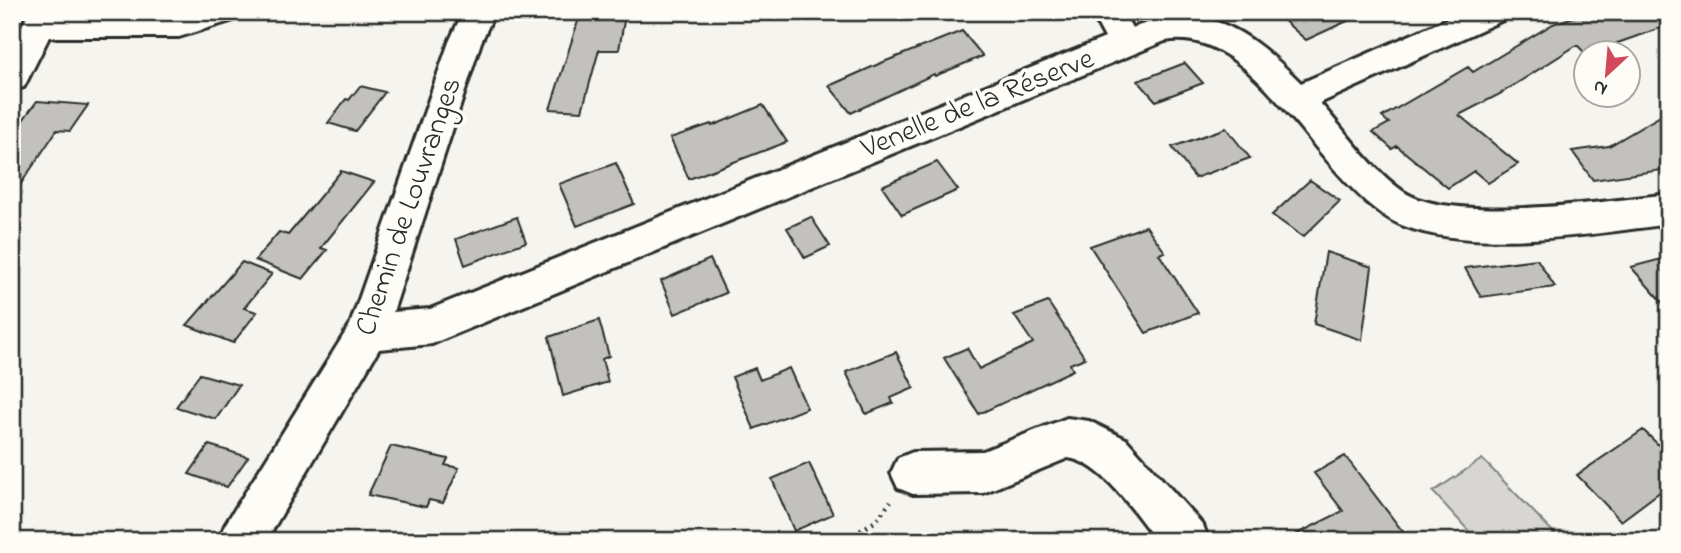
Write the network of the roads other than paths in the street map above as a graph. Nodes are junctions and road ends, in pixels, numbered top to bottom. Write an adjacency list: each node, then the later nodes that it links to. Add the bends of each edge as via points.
1 (223, 12): 4 (street, via 182,26)
2 (479, 12): 9 (street, Chemin de Louvranges)
3 (1492, 12): 7 (street)
4 (42, 19): 6 (street)
5 (1115, 27): 7 (street, Venelle de la Réserve, via 1207,31 1257,61); 9 (street, Venelle de la Réserve, via 432,326)
6 (12, 78)
7 (1295, 99): 8 (street, Venelle de la Réserve, via 1373,188 1393,204 1437,221 1467,225 1600,218)
8 (1669, 209)
9 (367, 332): 11 (street, Chemin de Louvranges)
10 (913, 473): 12 (street, via 983,472 1067,438 1089,441 1111,454)
11 (241, 541)
12 (1187, 541)

